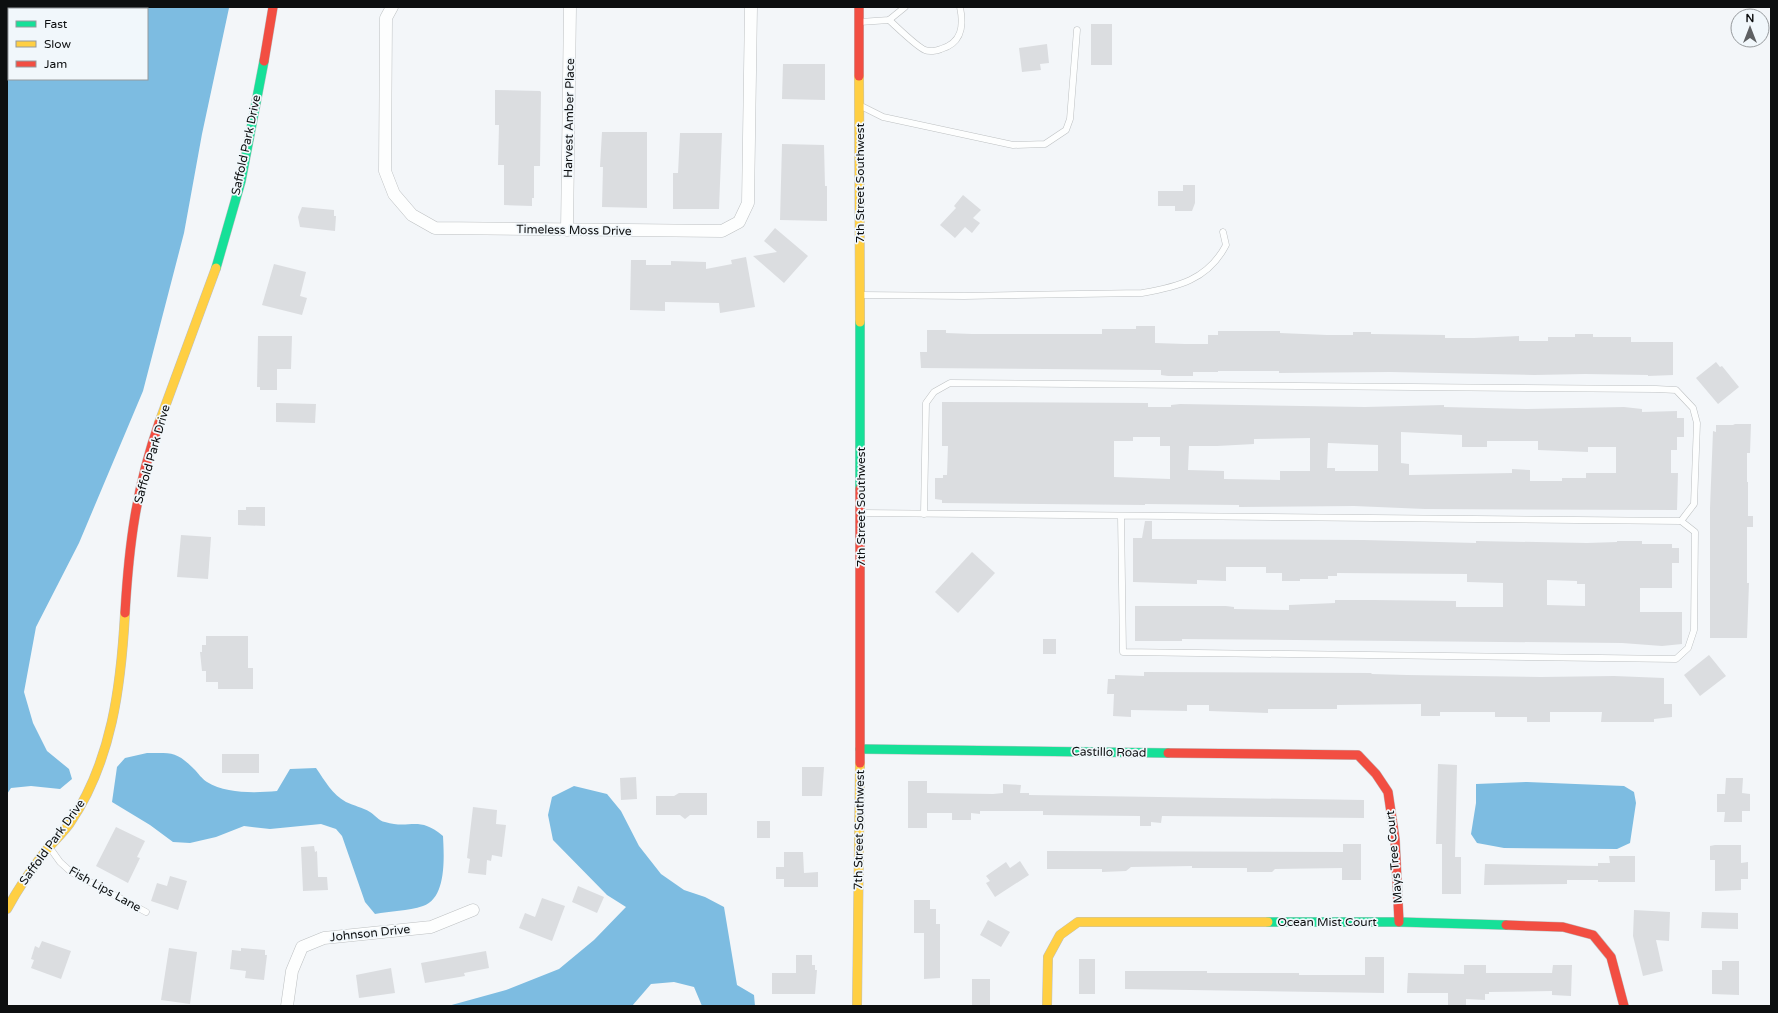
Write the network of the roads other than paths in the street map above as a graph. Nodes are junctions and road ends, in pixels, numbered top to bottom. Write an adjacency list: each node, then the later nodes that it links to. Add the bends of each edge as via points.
1 (273, 7): 21 (street, Saffold Park Drive, via 243,169 226,236 161,418 139,492 129,549 124,649 108,741 88,794 68,825)
2 (392, 7): 12 (street, Timeless Moss Drive, via 386,18 385,170 394,194 412,215 435,228)
3 (570, 7): 12 (street, Harvest Amber Place)
4 (751, 7): 12 (street, Timeless Moss Drive, via 748,203 739,222 722,231)
5 (859, 7): 9 (street, 7th Street Southwest)
6 (905, 7): 8 (lane)
7 (960, 7): 8 (lane, via 963,21 961,32 950,46 938,50 926,50)
8 (889, 20): 9 (lane)
9 (859, 22): 11 (street, 7th Street Southwest)
10 (1077, 30): 11 (lane, via 1070,119 1066,130 1045,144 1005,143 883,117)
11 (859, 106): 14 (street, 7th Street Southwest)
12 (567, 230)
13 (1222, 232): 14 (lane, via 1226,245 1220,257 1197,278 1169,289 1134,293)
14 (860, 296): 15 (street, 7th Street Southwest)
15 (861, 513): 16 (lane); 19 (street, 7th Street Southwest)
16 (924, 514): 17 (lane); 18 (lane, via 926,403 934,392 950,383 1648,389 1676,390 1693,408 1697,423 1694,504)
17 (1121, 516): 18 (lane); 18 (lane, via 1123,652 1676,659 1688,648 1694,630 1696,532)
18 (1681, 521)
19 (860, 750): 20 (street, Castillo Road); 27 (street, 7th Street Southwest)
20 (1358, 755): 25 (street, Mays Tree Court, via 1376,774 1388,792 1395,838)
21 (49, 846): 22 (street, Saffold Park Drive, via 23,880); 24 (lane, Fish Lips Lane, via 71,872)
22 (7, 908)
23 (473, 910): 26 (street, Johnson Drive, via 431,927 324,938 302,947 292,971)
24 (146, 912)
25 (1399, 922): 28 (street, Ocean Mist Court, via 1078,922 1060,935 1048,957); 29 (street, Ocean Mist Court, via 1563,927 1593,935 1611,957)
26 (287, 1006)
27 (857, 1006)
28 (1047, 1006)
29 (1624, 1006)

